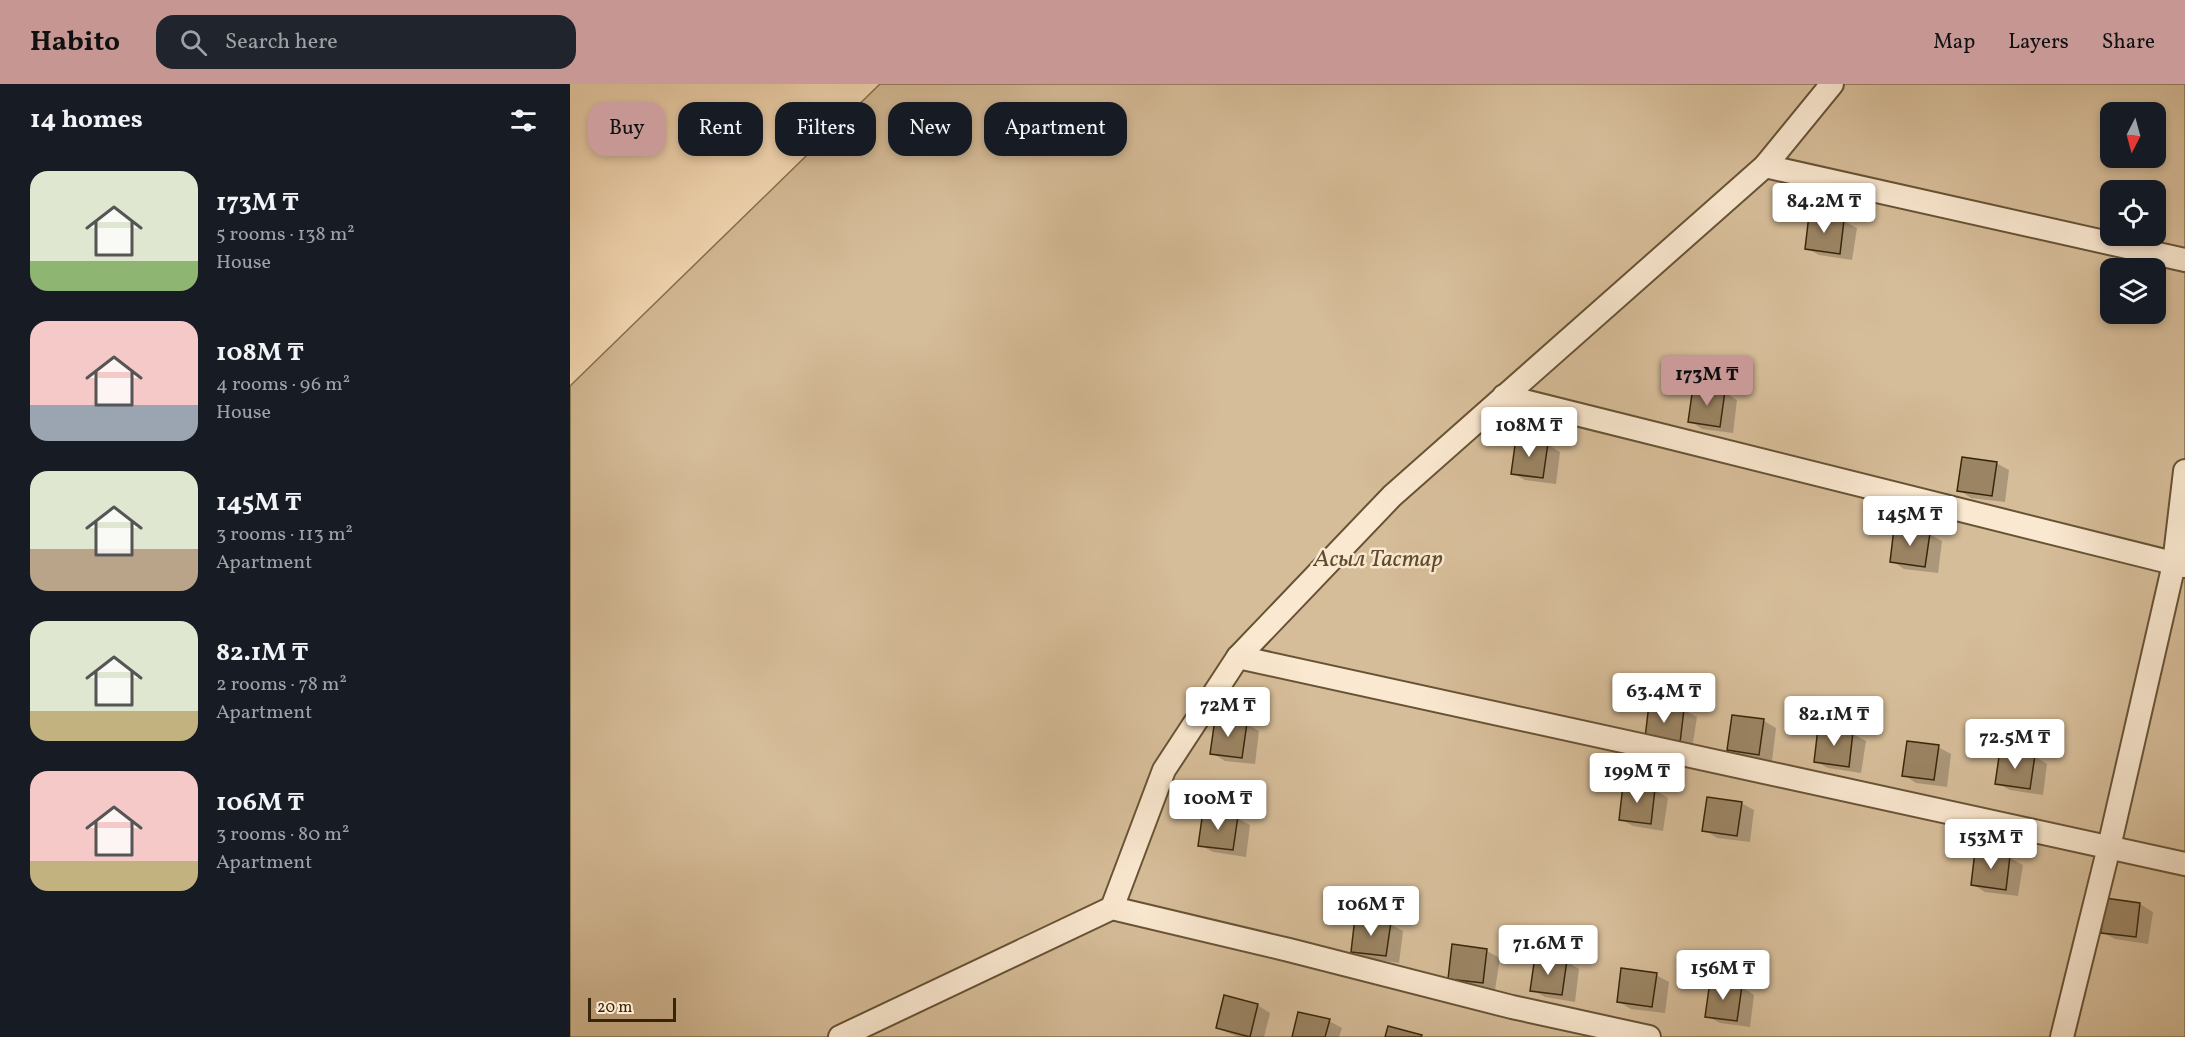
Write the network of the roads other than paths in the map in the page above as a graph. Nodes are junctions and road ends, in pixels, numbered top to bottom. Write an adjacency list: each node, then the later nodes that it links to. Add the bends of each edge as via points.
1 (1832, 84): 2 (street)
2 (1765, 166): 3 (street); 4 (street)
3 (2185, 260)
4 (1504, 396): 6 (street); 7 (street, via 1392,496)
5 (2185, 471): 6 (street)
6 (2180, 565): 8 (street)
7 (1238, 657): 8 (street); 10 (street, via 1164,770)
8 (2109, 847): 9 (street); 13 (street)
9 (2185, 864)
10 (1112, 908): 11 (street); 12 (street)
11 (840, 1037)
12 (1649, 1037)
13 (2062, 1037)

